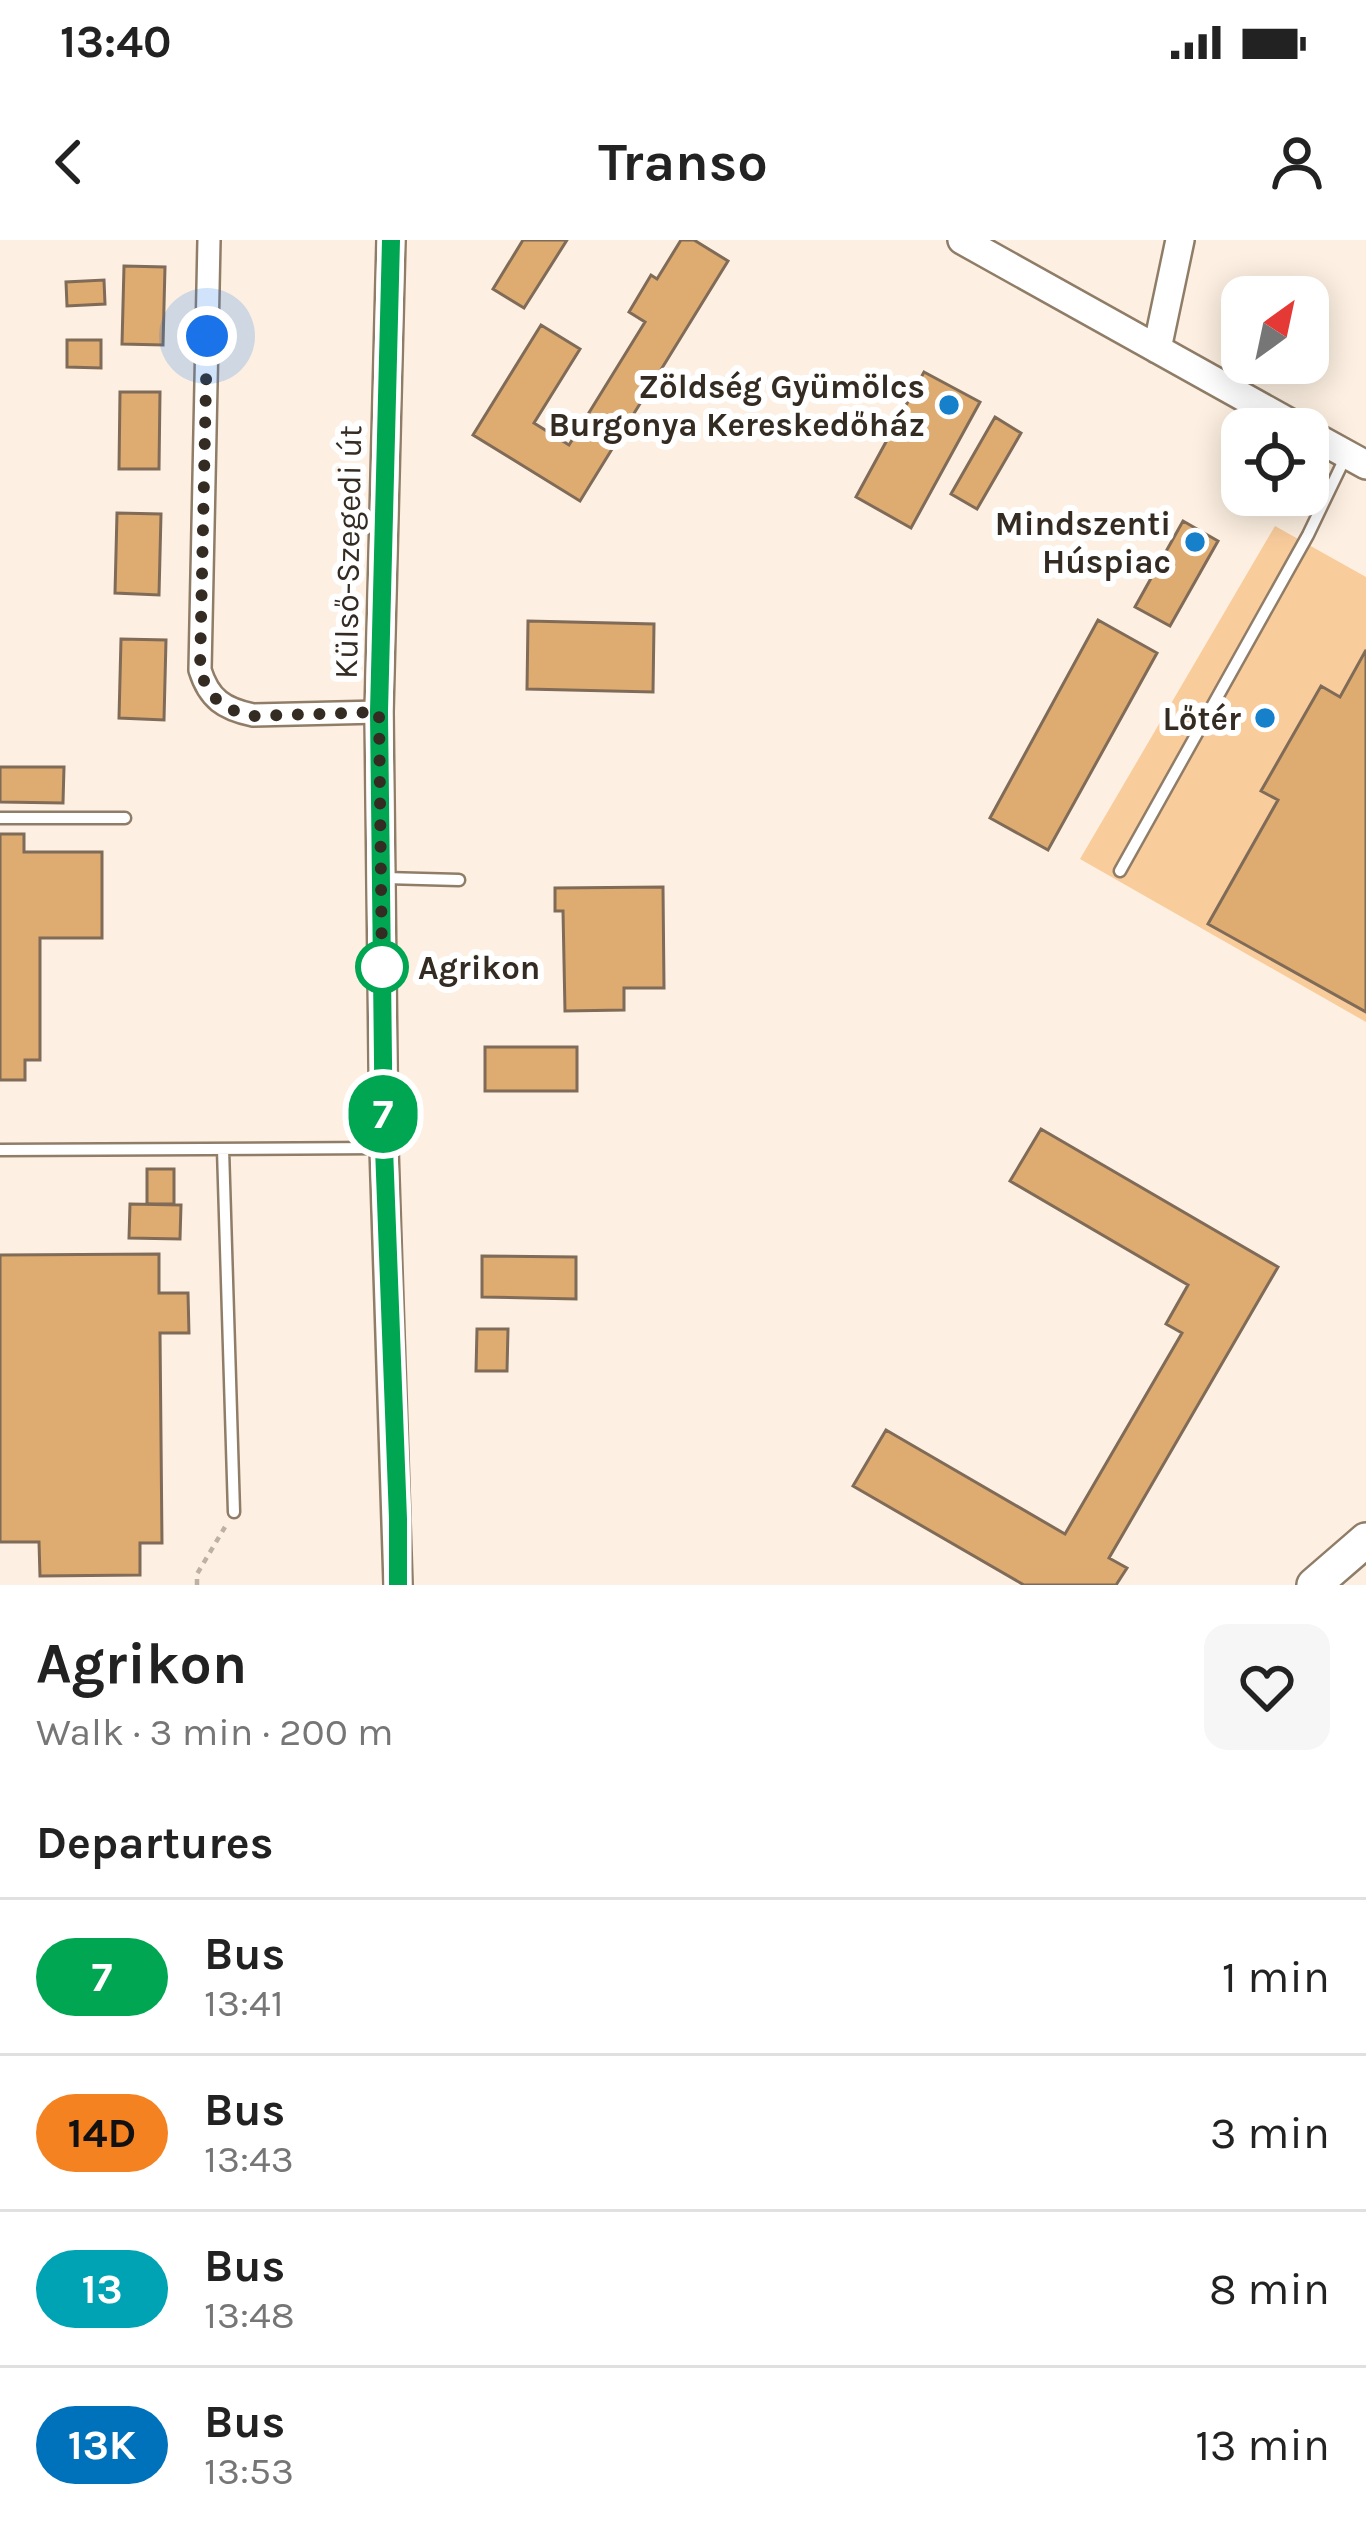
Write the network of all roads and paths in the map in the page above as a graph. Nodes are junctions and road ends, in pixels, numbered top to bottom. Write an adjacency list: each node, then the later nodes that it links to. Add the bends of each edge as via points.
1 (209, 240): 9 (street, via 205,686 219,704 253,716)
2 (391, 240): 9 (street, Külső-Szegedi út)
3 (962, 240): 5 (street)
4 (1180, 240): 5 (street)
5 (1157, 349): 6 (street)
6 (1263, 408)
7 (1329, 444): 8 (street)
8 (1361, 462): 12 (lane, via 1308,535)
9 (379, 712): 13 (street, Külső-Szegedi út)
10 (0, 818): 11 (lane)
11 (125, 818)
12 (1120, 871)
13 (382, 878): 14 (lane); 15 (street, Külső-Szegedi út)
14 (459, 880)
15 (384, 1148): 16 (lane); 21 (street, Külső-Szegedi út)
16 (223, 1149): 17 (lane); 18 (lane)
17 (0, 1150)
18 (234, 1512): 20 (path)
19 (1366, 1540): 22 (main road)
20 (196, 1585)
21 (398, 1585)
22 (1314, 1585)

